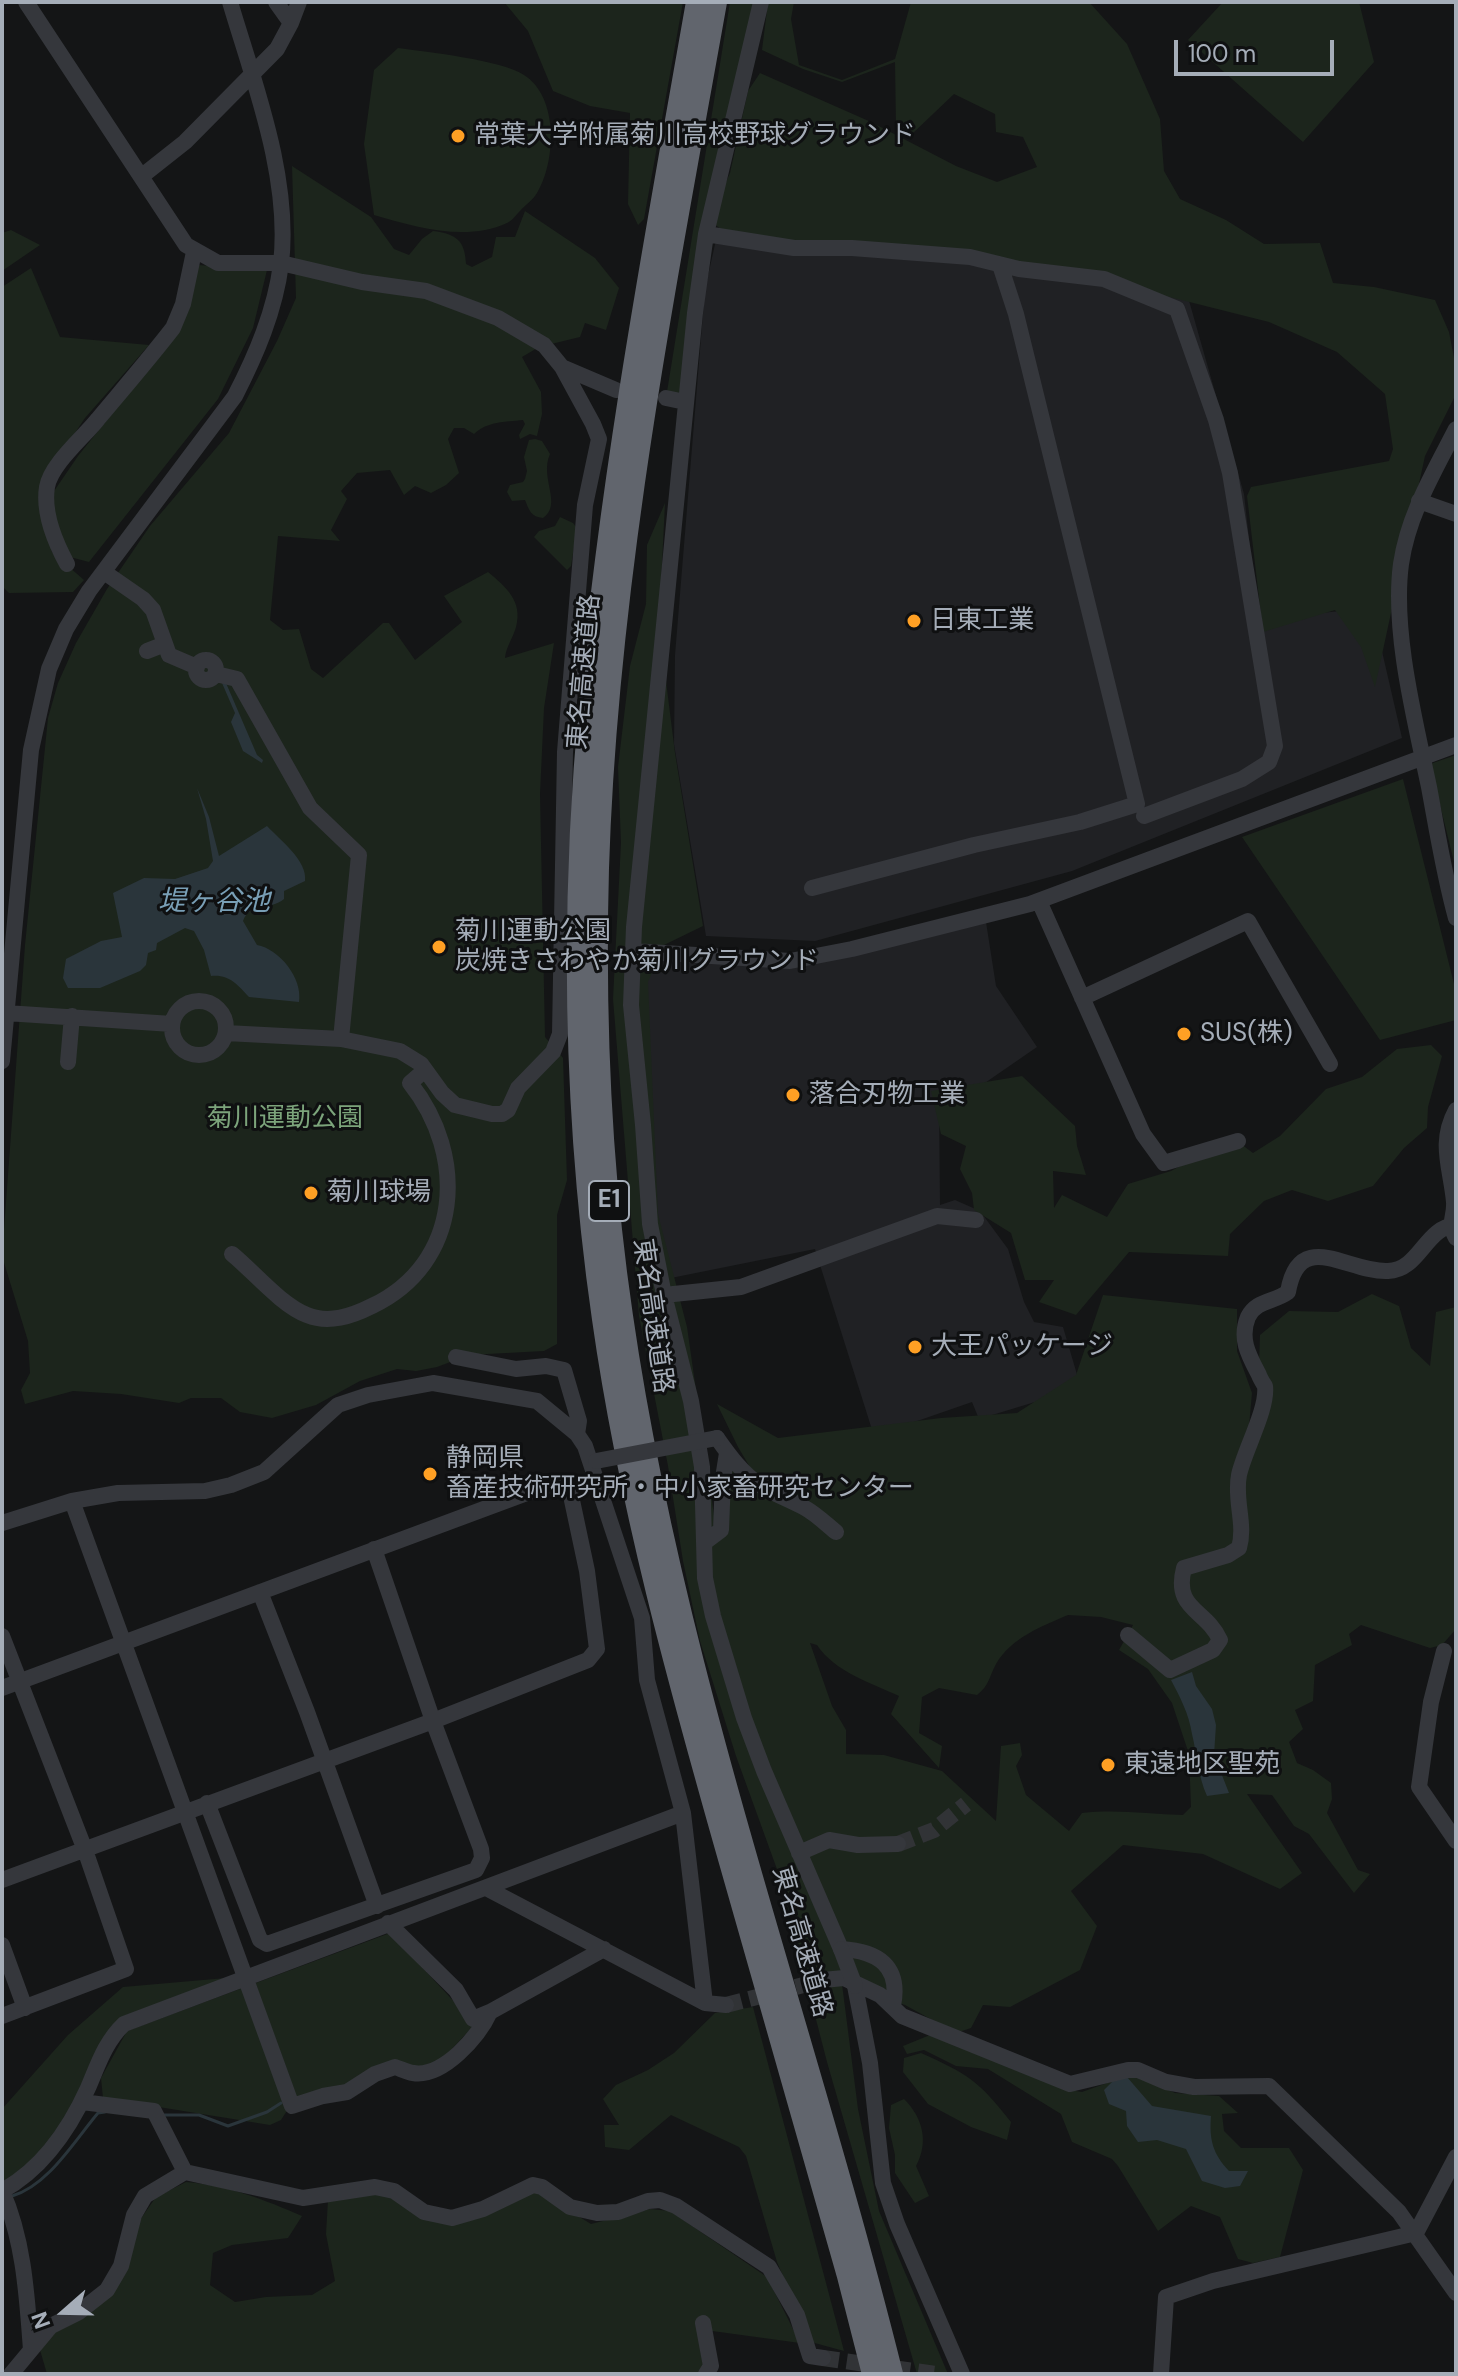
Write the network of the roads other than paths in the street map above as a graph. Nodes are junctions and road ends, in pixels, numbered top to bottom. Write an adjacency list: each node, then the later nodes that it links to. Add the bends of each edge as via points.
1 (26, 2): 10 (street)
2 (230, 2): 9 (street)
3 (276, 2): 8 (street)
4 (299, 2): 8 (street)
5 (697, 2): 100 (highway, 東名高速道路 / E1, via 633,373 590,708 580,865 583,1115 603,1317 645,1540 676,1670)
6 (716, 2): 101 (highway, 東名高速道路 / E1, via 651,375 608,709 598,866 601,1100 621,1314 663,1536)
7 (761, 2): 11 (street)
8 (291, 23): 9 (street)
9 (252, 77): 10 (street); 13 (street, via 279,183)
10 (142, 176): 12 (street)
11 (706, 234): 14 (street, via 794,248 914,251); 18 (street)
12 (194, 252): 13 (street, via 218,263); 22 (street, via 173,328 47,485 46,504)
13 (281, 263): 15 (street, via 426,291 498,318 544,345); 23 (street, via 264,334 235,396)
14 (1000, 265): 28 (street, via 1104,279 1177,309 1227,459 1275,746 1269,762 1242,779); 29 (street, via 1137,804)
15 (562, 367): 16 (street); 42 (street, via 599,439 585,505 565,752 560,1034 553,1052 518,1088 502,1114 455,1105)
16 (616, 390)
17 (666, 398): 18 (street)
18 (685, 402): 32 (street)
19 (1456, 429): 20 (street)
20 (1419, 501): 21 (street); 27 (street, via 1401,565 1400,602)
21 (1456, 514)
22 (67, 564)
23 (104, 572): 24 (street, via 157,608); 34 (street, via 56,650 39,704)
24 (165, 644): 25 (street); 38 (street, via 169,655 197,667 203,680 216,674 237,679 310,808 359,855)
25 (147, 651)
26 (1456, 745): 27 (street)
27 (1423, 757): 30 (street); 31 (street)
28 (1144, 816)
29 (812, 888)
30 (1039, 901): 32 (street, via 790,961); 33 (street)
31 (1456, 918)
32 (633, 951): 48 (street, via 631,1005 650,1224)
33 (1082, 998): 41 (street, via 1248,921); 44 (street, via 1143,1134 1164,1163)
34 (6, 1013): 35 (street); 39 (street)
35 (72, 1016): 36 (street); 40 (street)
36 (172, 1024): 37 (street, via 174,1041 194,1055 211,1053); 37 (street, via 179,1008 204,1001 219,1009)
37 (226, 1033): 38 (street)
38 (341, 1039): 42 (street, via 408,1053)
39 (2, 1061)
40 (68, 1062)
41 (1330, 1064)
42 (425, 1070): 47 (street, via 410,1083 429,1112 445,1155 448,1198 436,1243 407,1283 361,1311 323,1320 292,1307)
43 (1456, 1110): 46 (street, via 1445,1153)
44 (1238, 1141)
45 (976, 1220): 48 (street, via 937,1216 741,1287)
46 (1454, 1229): 59 (street, via 1440,1228 1402,1268 1389,1271 1356,1267 1326,1255 1306,1260 1291,1275 1288,1292 1261,1302 1248,1316 1243,1343 1265,1386 1239,1476 1239,1548 1184,1568 1180,1584 1183,1597 1214,1626 1220,1640 1213,1650 1170,1670)
47 (232, 1254)
48 (664, 1295): 56 (street, via 702,1467)
49 (456, 1357): 50 (street, via 516,1369 564,1370 579,1421)
50 (577, 1434): 52 (street); 53 (street, via 537,1401 433,1383 338,1405 264,1472 231,1485)
51 (727, 1453): 52 (street, bridge, via 717,1438); 55 (street, via 762,1486 807,1509); 56 (street, via 721,1530)
52 (594, 1462): 69 (street, via 642,1618 647,1680)
53 (72, 1501): 54 (street); 61 (street)
54 (2, 1523)
55 (836, 1532)
56 (705, 1542): 73 (street, via 713,1616 744,1718)
57 (374, 1549): 58 (street); 65 (street); 65 (street, via 543,1487 556,1484 570,1491 597,1649 574,1668)
58 (260, 1592): 61 (street); 66 (street)
59 (1128, 1635)
60 (2, 1636): 63 (street)
61 (123, 1643): 63 (street); 68 (street)
62 (1444, 1651): 70 (street, via 1419,1787)
63 (19, 1682): 64 (street); 72 (street)
64 (2, 1688)
65 (433, 1721): 66 (street); 76 (street, via 482,1858 476,1870)
66 (324, 1761): 67 (street); 76 (street)
67 (207, 1803): 68 (street); 76 (street, via 260,1940 267,1944)
68 (185, 1813): 72 (street); 81 (street)
69 (683, 1813): 75 (street); 83 (street)
70 (1456, 1841)
71 (898, 1844): 73 (street, via 829,1840)
72 (85, 1850): 74 (street); 86 (street, via 126,1969)
73 (799, 1853): 80 (street)
74 (2, 1880)
75 (486, 1888): 77 (street); 79 (street)
76 (377, 1906)
77 (388, 1923): 81 (street); 87 (street, via 456,1990 473,2019)
78 (2, 1945): 86 (street)
79 (604, 1949): 83 (street); 87 (street)
80 (841, 1949): 85 (street, via 873,1953 886,1965 896,1989); 102 (street, bridge, via 863,2023 883,2183)
81 (246, 1977): 87 (street, via 292,2106 347,2092 395,2067 412,2073 438,2069 482,2029); 89 (street, via 124,2024 110,2037)
82 (823, 1980): 85 (street, via 844,1978)
83 (705, 2003): 84 (street)
84 (726, 2005)
85 (893, 2006): 93 (street, via 902,2016 1070,2084 1138,2070 1194,2087 1269,2086)
86 (25, 2008): 88 (street)
87 (490, 2012)
88 (2, 2016)
89 (82, 2102): 91 (street, via 157,2116); 92 (street, via 36,2169)
90 (1456, 2157): 93 (street)
91 (185, 2172): 96 (street, via 145,2196 107,2290 51,2326); 97 (street, via 303,2198 375,2187 394,2191 424,2212 452,2218 533,2185 570,2207 597,2213 660,2200 769,2267 797,2315 810,2356)
92 (5, 2198): 96 (street, via 26,2282)
93 (1416, 2233): 94 (street); 103 (street, via 1173,2293 1166,2301)
94 (1456, 2293)
95 (703, 2323): 99 (street, via 711,2366)
96 (31, 2350): 98 (street)
97 (823, 2358)
98 (11, 2374)
99 (706, 2374)
100 (873, 2374)
101 (892, 2374)
102 (962, 2374)
103 (1161, 2374)

